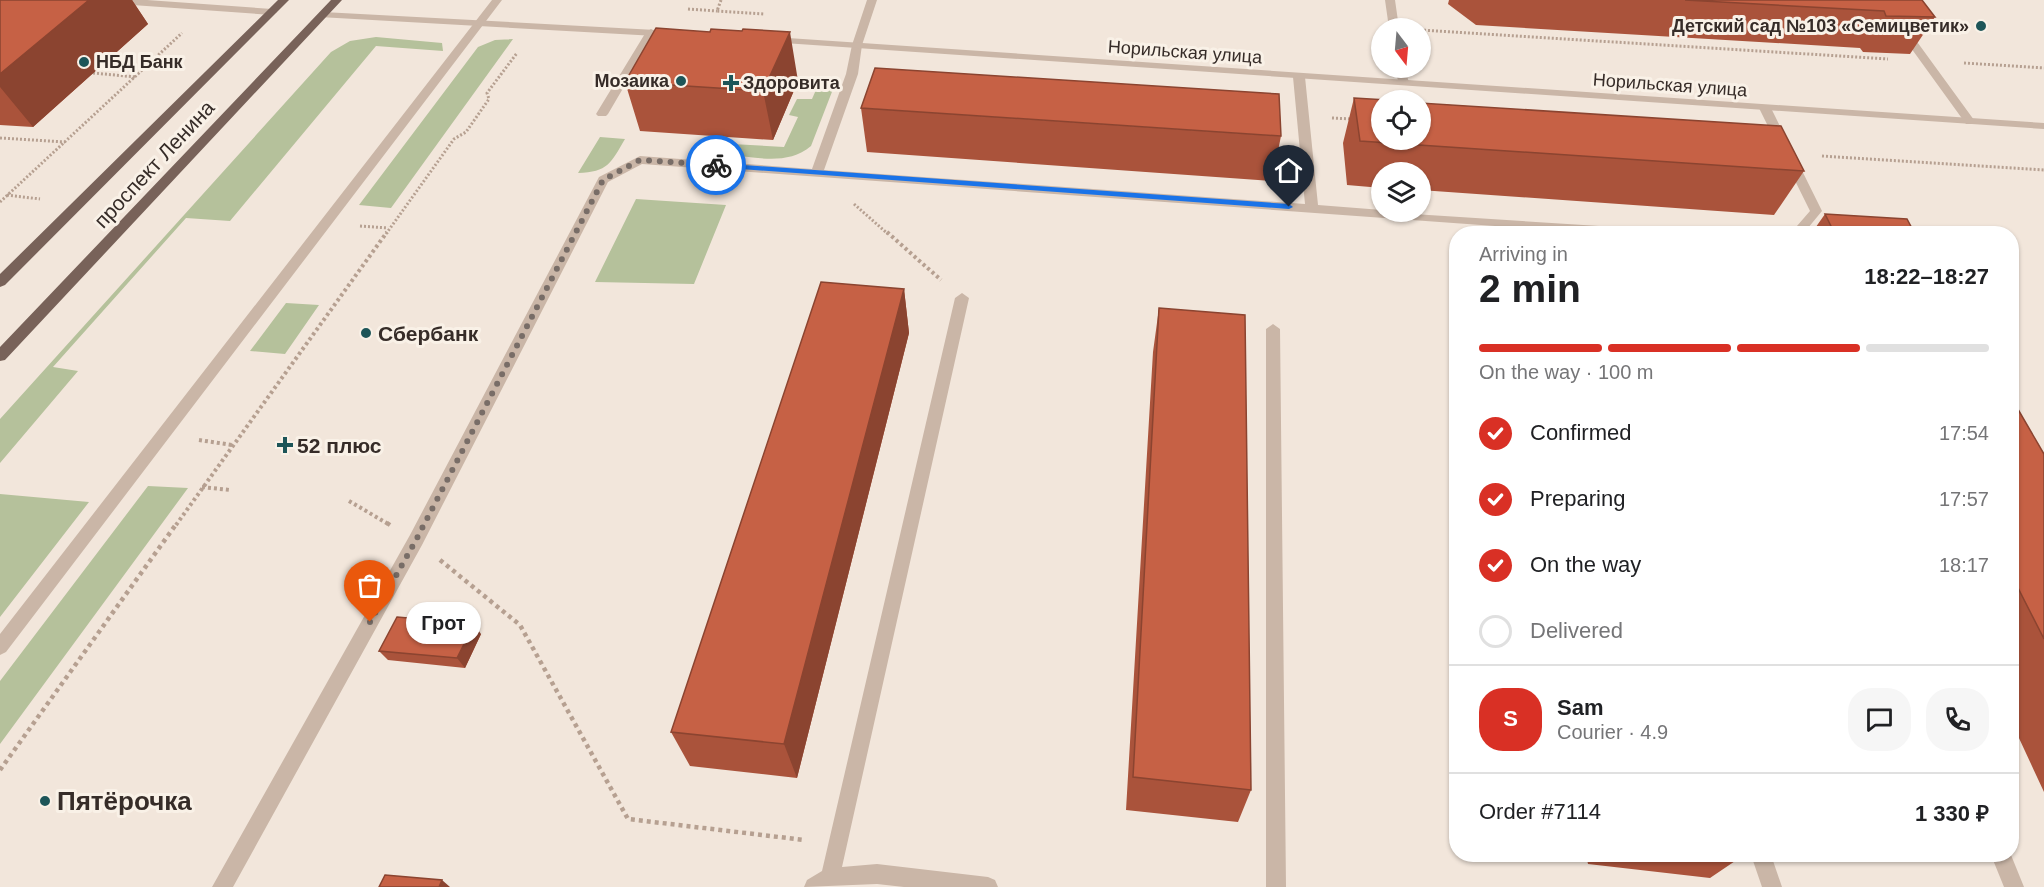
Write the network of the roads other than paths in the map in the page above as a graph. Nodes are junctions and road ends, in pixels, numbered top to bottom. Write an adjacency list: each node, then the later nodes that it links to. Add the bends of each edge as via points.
1 (104, 0): 7 (street)
2 (284, 0): 7 (main road, проспект Ленина)
3 (337, 0): 8 (main road, проспект Ленина)
4 (497, 0): 11 (street)
5 (872, 0): 15 (street)
6 (1390, 0): 9 (street)
7 (272, 12): 27 (main road, проспект Ленина)
8 (323, 15): 11 (street); 30 (main road, проспект Ленина)
9 (1393, 18)
10 (1896, 20): 21 (street)
11 (478, 24): 12 (street); 31 (street)
12 (651, 32): 13 (street); 20 (street)
13 (685, 34)
14 (765, 39): 15 (street, Норильская улица)
15 (856, 45): 16 (street, Норильская улица); 23 (street, via 852,74)
16 (1299, 77): 18 (street, Норильская улица); 24 (street)
17 (1402, 78): 18 (street)
18 (1403, 83): 19 (street, Норильская улица)
19 (1765, 108): 21 (street, Норильская улица); 26 (street, via 1816,212)
20 (602, 114)
21 (1970, 122): 22 (street, Норильская улица)
22 (2044, 126)
23 (817, 172): 24 (street); 35 (street, via 640,160 603,180 416,540)
24 (1312, 208): 25 (street)
25 (1554, 226)
26 (1803, 226)
27 (0, 282)
28 (962, 298): 34 (street, via 837,844)
29 (1273, 329): 37 (street)
30 (0, 356)
31 (0, 647)
32 (1763, 862): 38 (street)
33 (2004, 862): 39 (street)
34 (824, 884): 36 (street, via 877,874)
35 (222, 887)
36 (988, 887)
37 (1276, 887)
38 (1772, 887)
39 (2014, 887)

